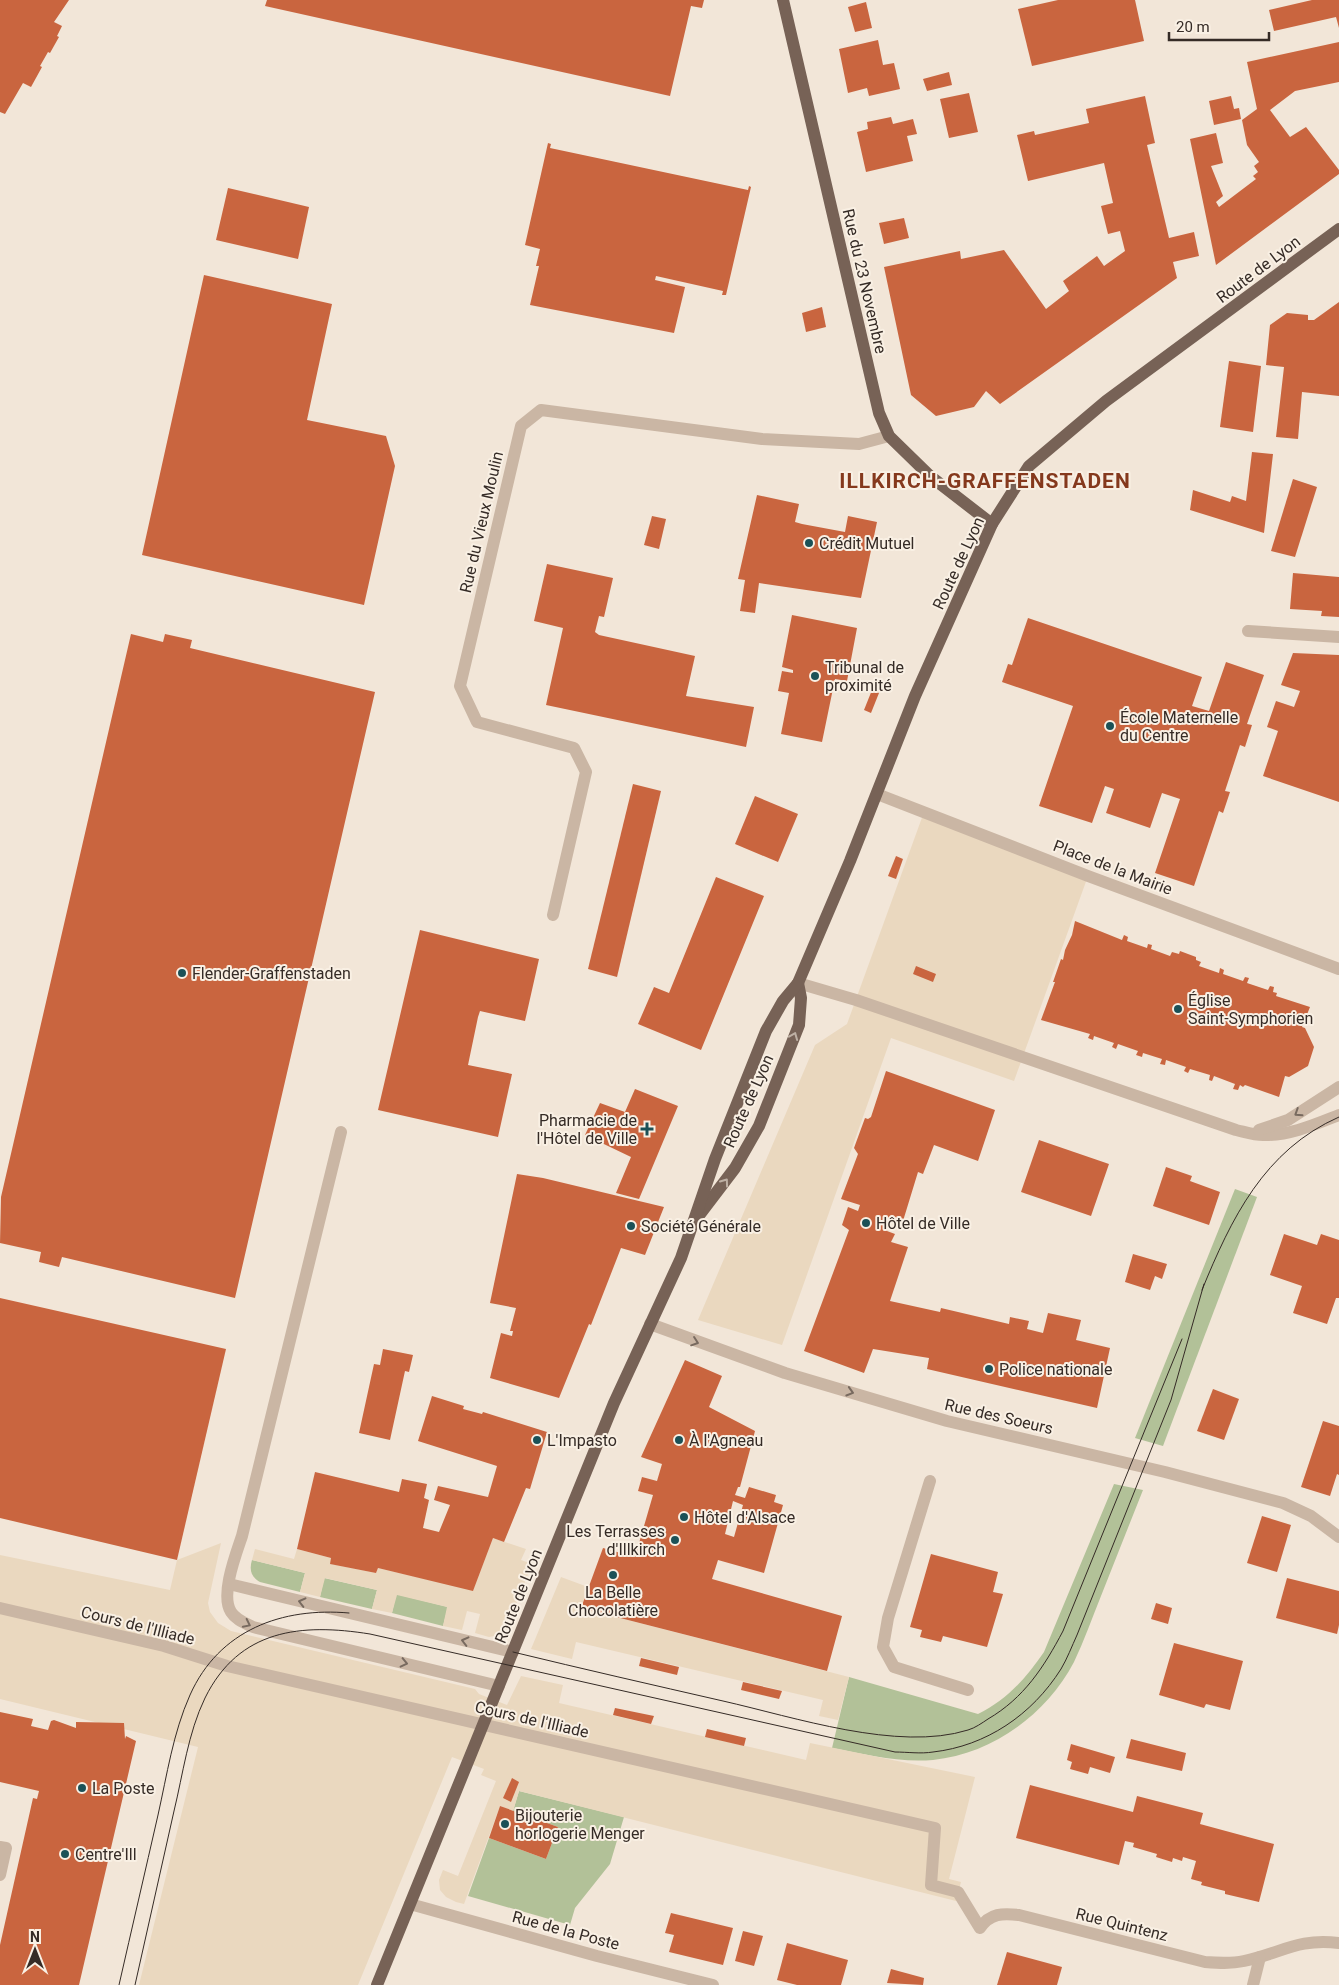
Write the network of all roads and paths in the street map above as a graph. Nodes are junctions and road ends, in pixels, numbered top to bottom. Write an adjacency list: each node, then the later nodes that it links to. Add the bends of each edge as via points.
1 (783, 0): 3 (main road, Rue du 23 Novembre, via 875,398)
2 (1339, 230): 4 (main road, Route de Lyon, via 1106,401 1029,466)
3 (889, 436): 4 (main road, Rue du 23 Novembre, via 930,476); 8 (street, Rue du Vieux Moulin, via 858,444 762,438 541,410 521,426 460,686 477,722 574,748 586,772)
4 (992, 524): 7 (main road, Route de Lyon, via 915,696)
5 (1248, 631): 6 (street)
6 (1339, 637)
7 (877, 794): 9 (street, Place de la Mairie); 10 (main road, Route de Lyon)
8 (552, 915)
9 (1339, 969)
10 (798, 983): 13 (street); 15 (main road, Route de Lyon, via 766,1031 715,1159); 15 (main road, Route de Lyon, one-way to 10, via 735,1168 759,1126 799,1025 801,998)
11 (1339, 1087): 13 (street, one-way to 13, via 1288,1120 1258,1130)
12 (1339, 1115): 13 (street, via 1282,1133 1264,1135)
13 (1236, 1130)
14 (340, 1132): 19 (street)
15 (695, 1221): 16 (main road, Route de Lyon)
16 (650, 1324): 18 (street, Rue des Soeurs, one-way to 18, via 784,1373 947,1421 1283,1502 1311,1516); 21 (main road, Route de Lyon, via 610,1412)
17 (930, 1481): 23 (street, via 888,1618 883,1647 894,1667)
18 (1339, 1537)
19 (229, 1584): 21 (street, one-way to 19); 22 (street, one-way to 22, via 227,1598 230,1611 253,1627)
20 (0, 1608): 24 (street, Cours de l'Illiade, via 164,1646 227,1666)
21 (513, 1652): 22 (main road, Route de Lyon)
22 (499, 1686): 24 (main road, Route de Lyon)
23 (968, 1690)
24 (484, 1725): 27 (main road, Route de Lyon); 28 (street, Cours de l'Illiade, via 935,1828 931,1885 958,1892)
25 (0, 1847): 26 (street, via 6,1848)
26 (0, 1876)
27 (410, 1904): 31 (main road, Route de Lyon); 32 (street, Rue de la Poste)
28 (980, 1928): 30 (street, Rue Quintenz, via 986,1919 1005,1914 1020,1915 1205,1962 1226,1963)
29 (1339, 1944): 30 (street, Rue Quintenz, via 1292,1945)
30 (1260, 1956): 33 (street)
31 (377, 1985)
32 (713, 1985)
33 (1253, 1985)

